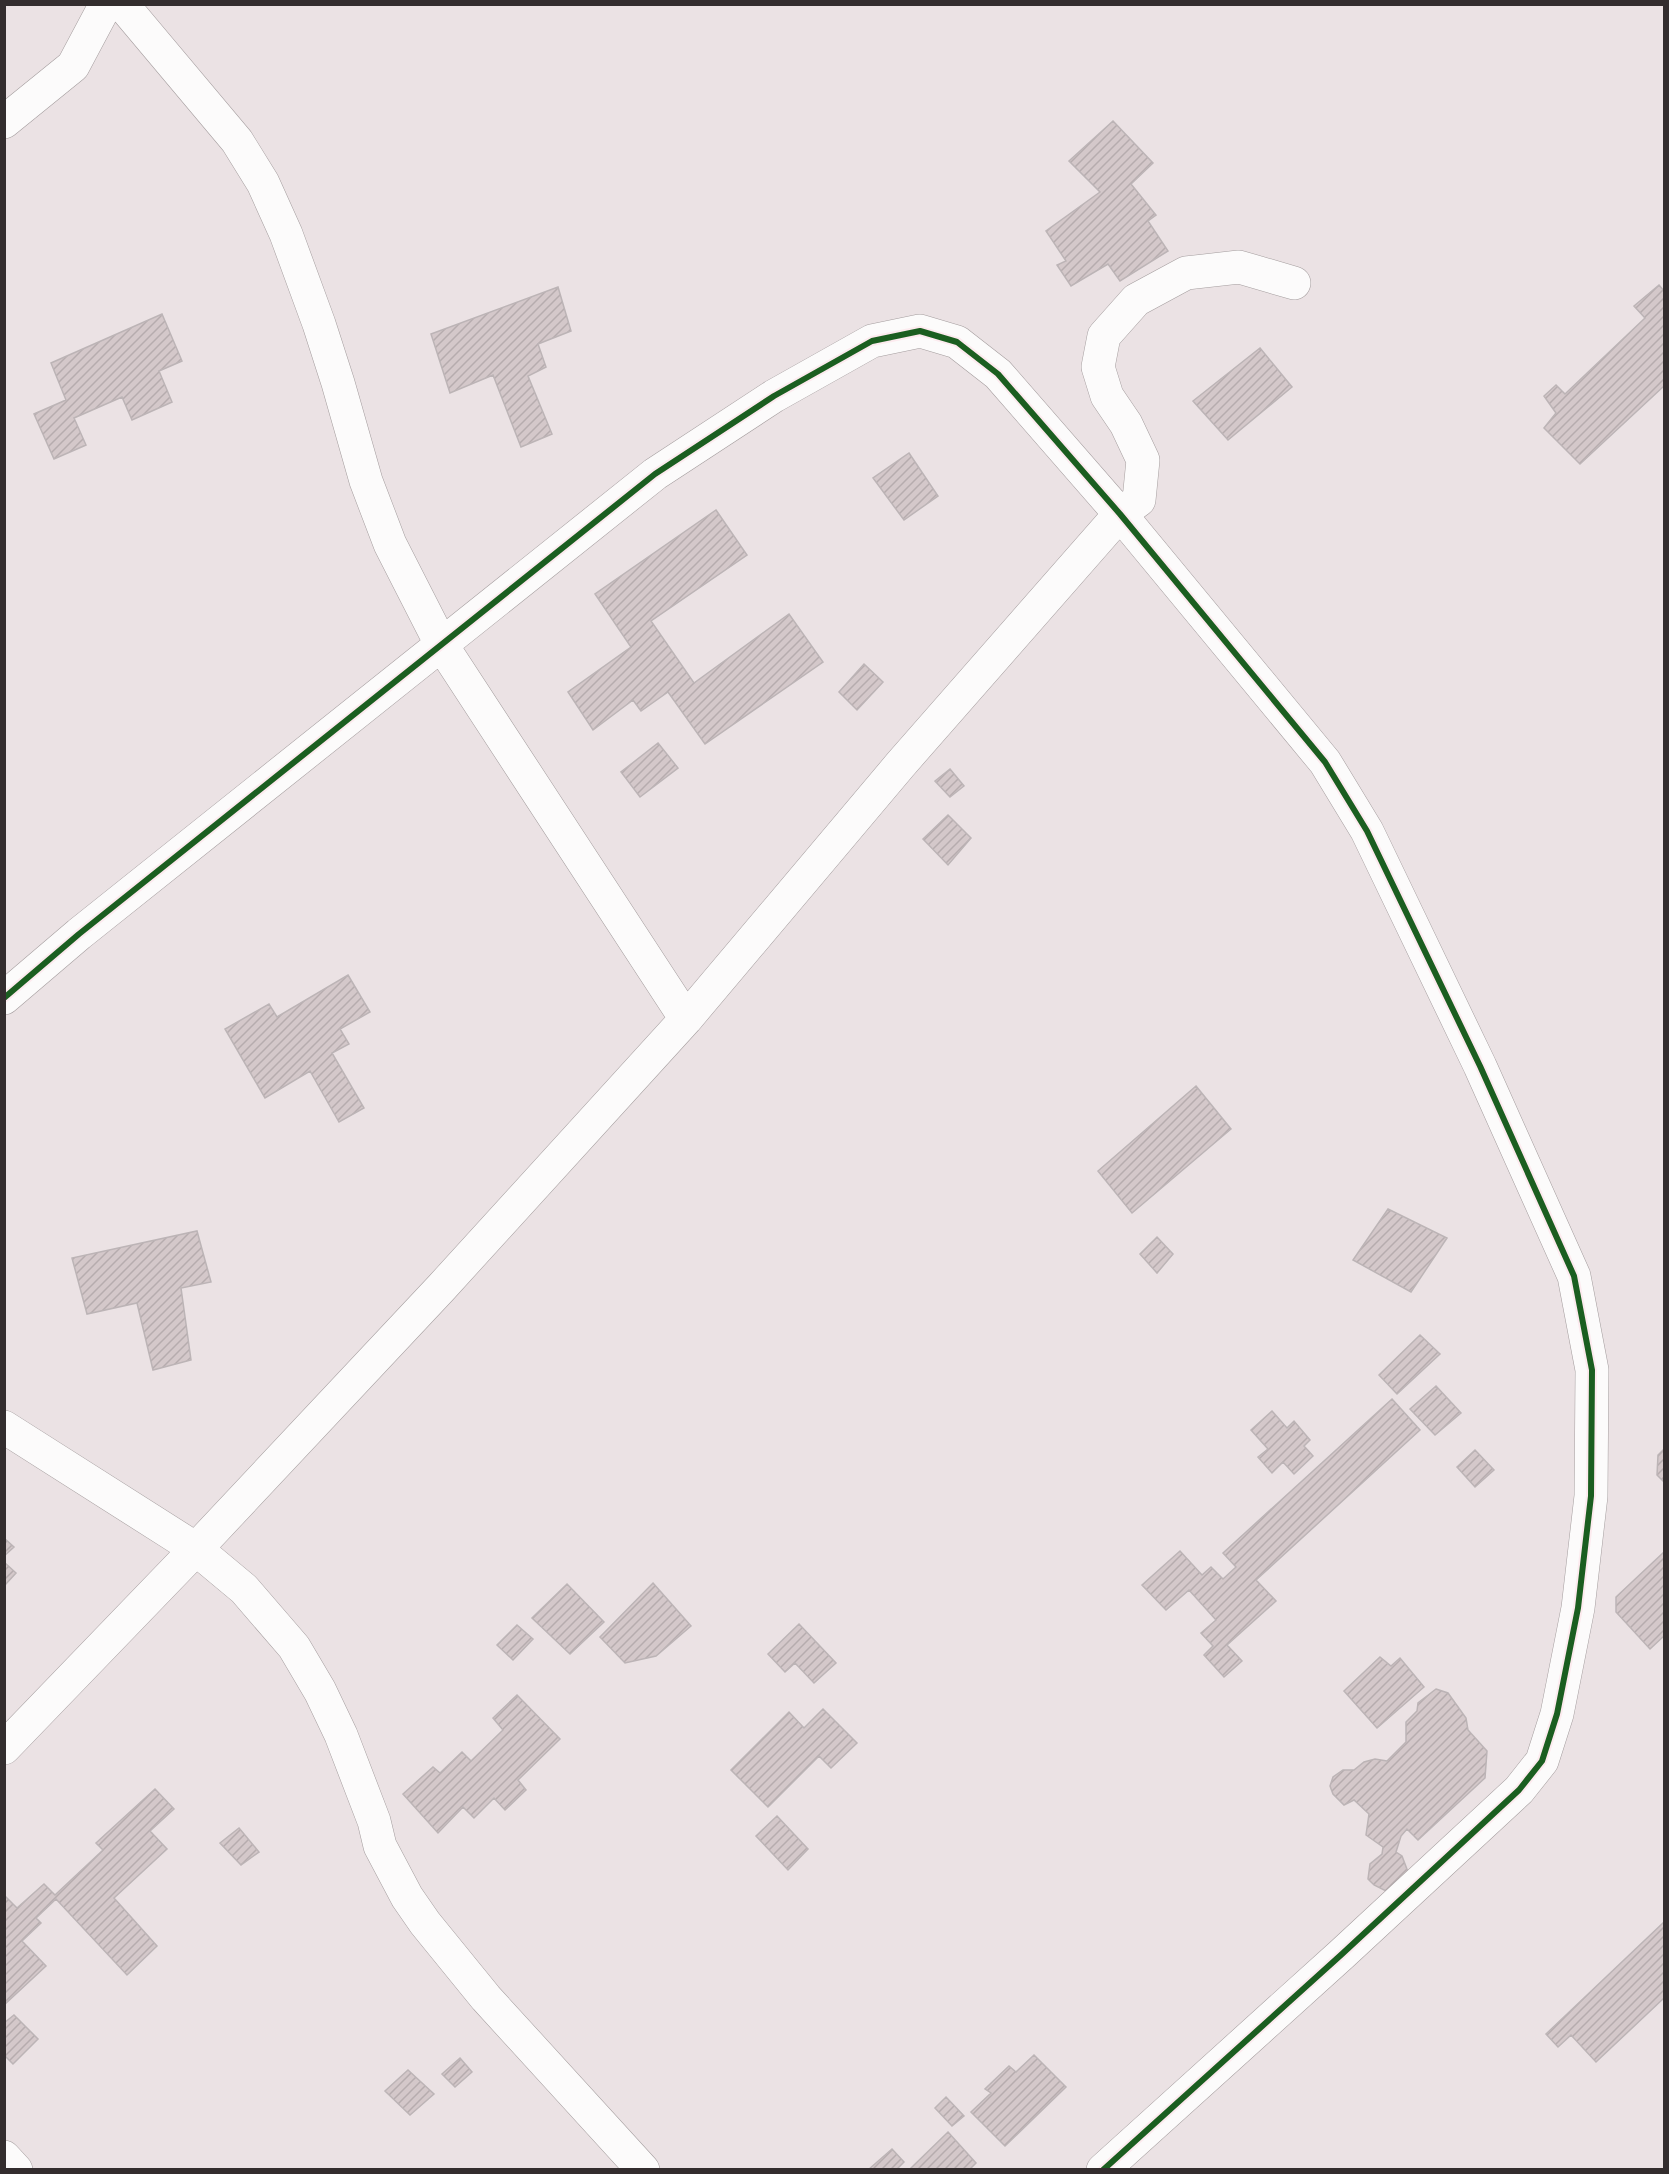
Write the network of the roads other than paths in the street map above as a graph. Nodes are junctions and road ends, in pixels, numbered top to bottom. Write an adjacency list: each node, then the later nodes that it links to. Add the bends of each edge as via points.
1 (106, 4): 3 (street, via 74,66)
2 (122, 4): 6 (street, via 237,141 262,183 286,234 319,324 366,482 390,544)
3 (4, 122)
4 (1294, 283): 5 (street, via 1239,267 1186,273 1136,300 1104,336 1098,367 1107,396 1143,460 1139,500)
5 (1120, 514): 6 (street, via 998,374 957,342 920,331 872,341 764,402 655,474); 8 (street, via 900,765); 15 (street, via 1325,762 1367,831 1465,1034 1574,1276 1592,1370 1591,1496 1578,1608 1557,1714 1534,1774)
6 (441, 644): 7 (street); 8 (street)
7 (4, 998)
8 (686, 1019): 10 (street)
9 (4, 1427): 10 (street)
10 (196, 1549): 11 (street); 14 (street, via 244,1589 294,1647 341,1735 380,1846 425,1923 486,1998)
11 (4, 1748)
12 (4, 2157): 13 (street)
13 (16, 2169)
14 (643, 2169)
15 (1103, 2169)

